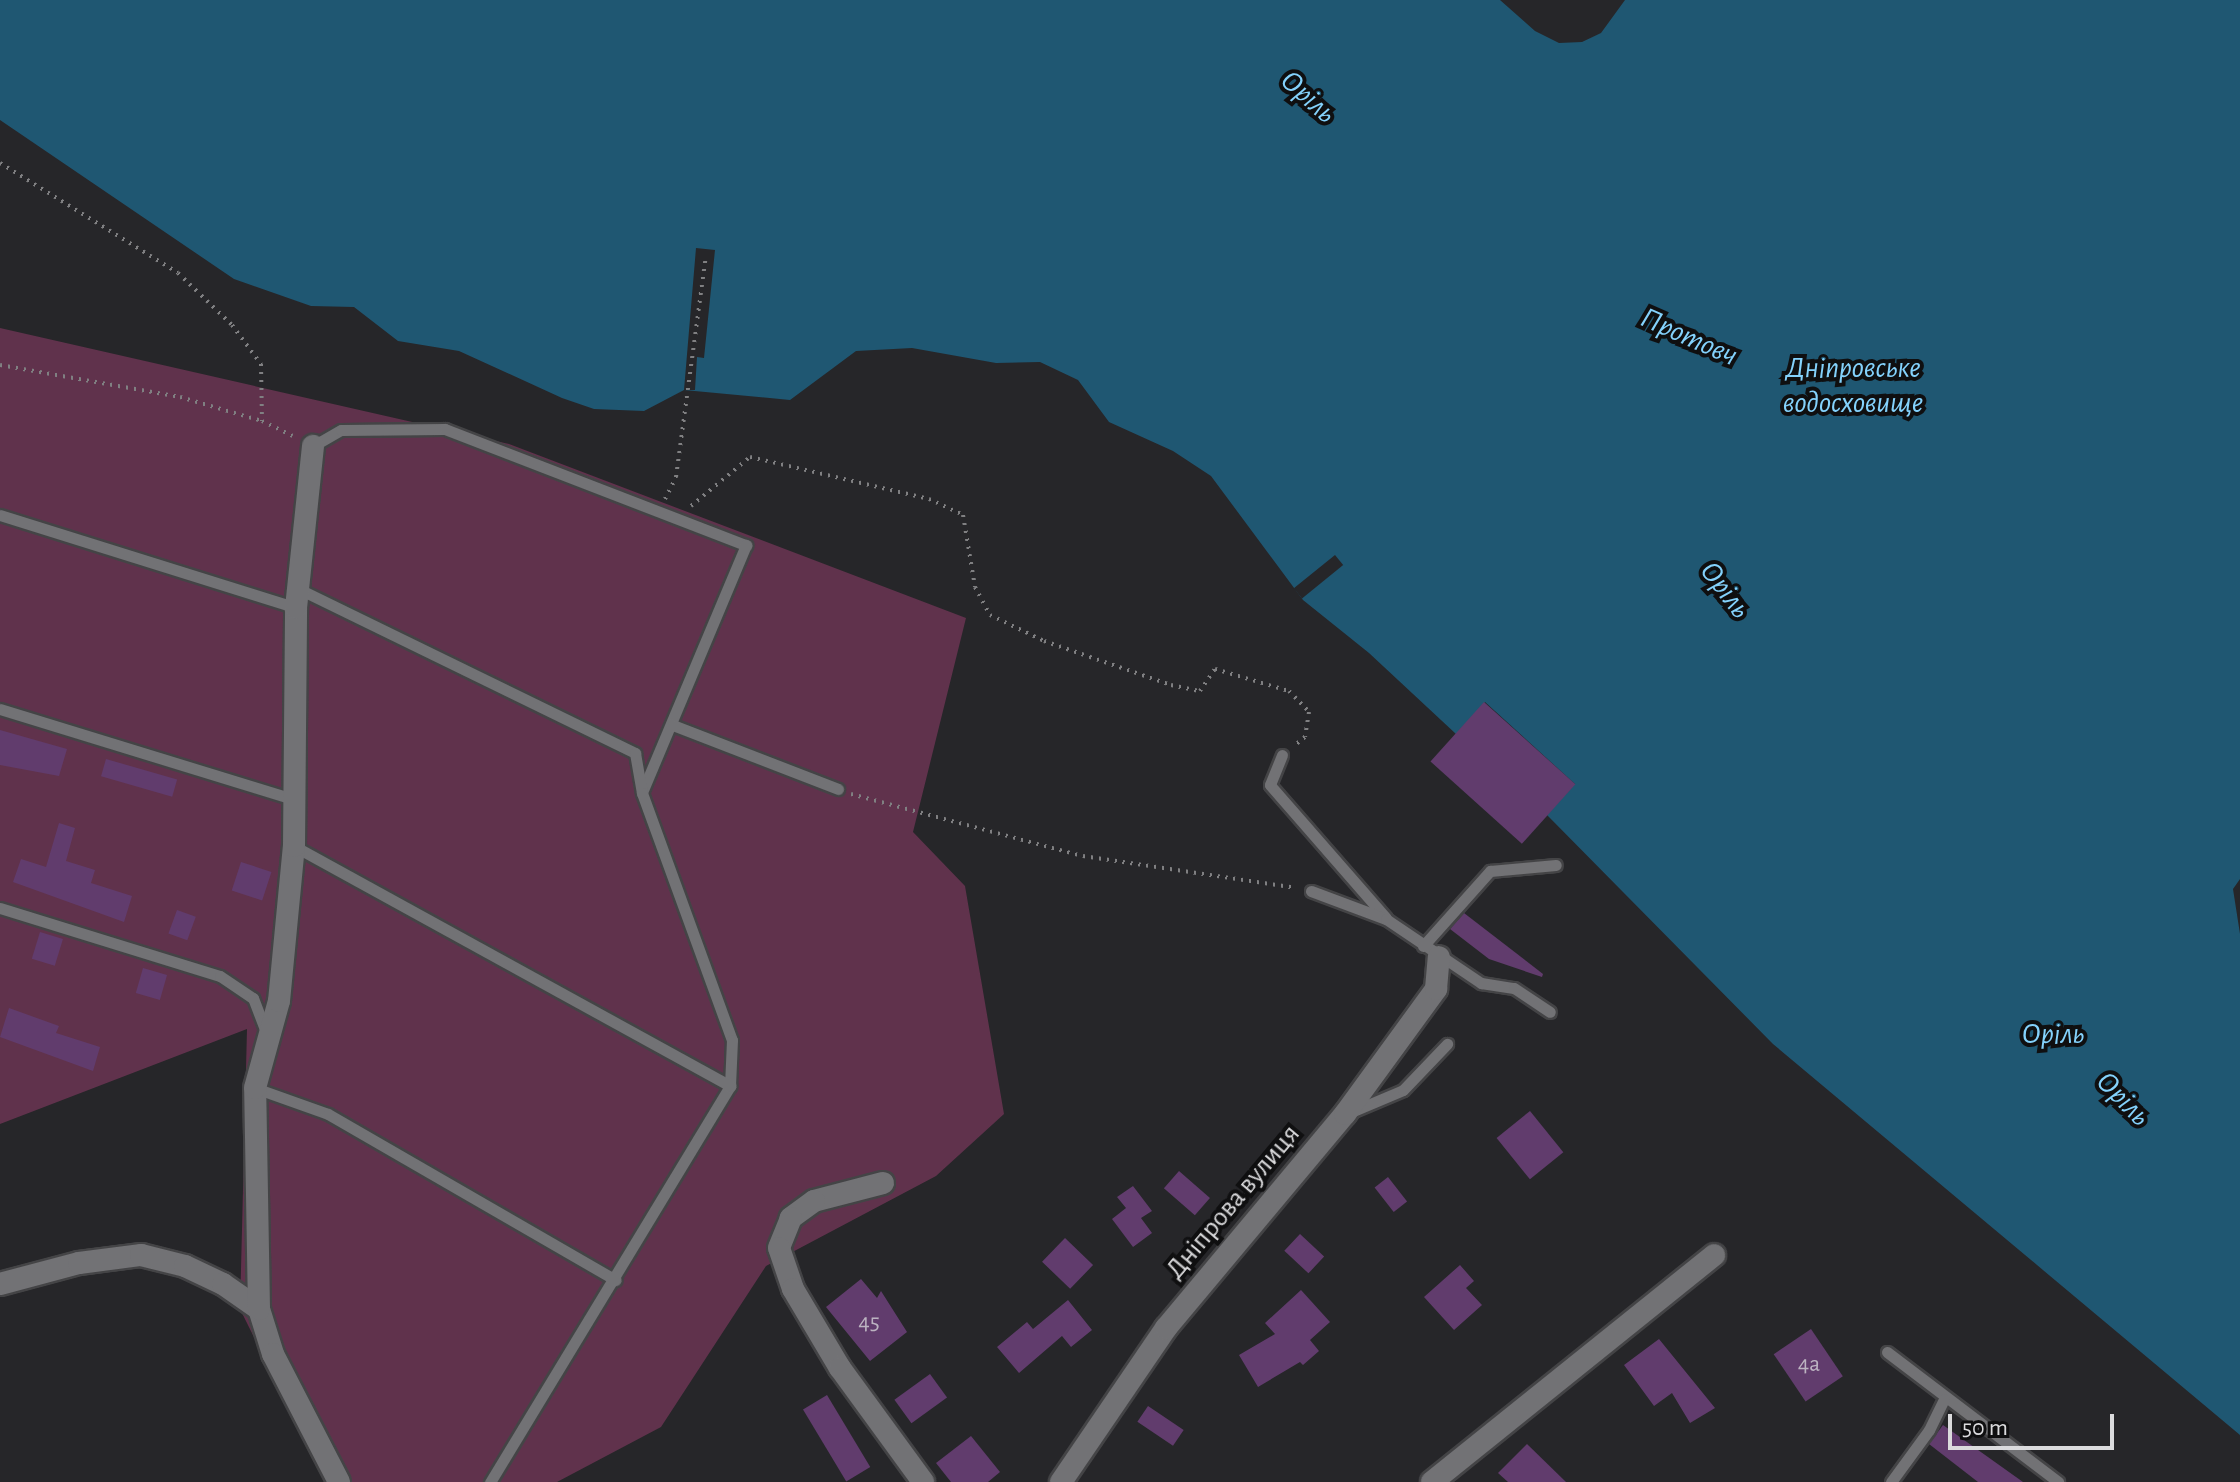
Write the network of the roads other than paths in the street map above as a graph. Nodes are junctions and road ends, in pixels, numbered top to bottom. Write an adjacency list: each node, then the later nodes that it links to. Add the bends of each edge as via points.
1 (313, 446): 3 (street); 5 (lane, via 341,430 445,429 746,545)
2 (0, 515): 3 (lane)
3 (298, 598): 8 (lane, via 635,753); 9 (street)
4 (0, 709): 9 (lane)
5 (673, 725): 7 (lane); 8 (lane)
6 (1282, 755): 14 (lane, via 1270,785)
7 (838, 789)
8 (642, 793): 19 (lane, via 732,1040)
9 (292, 799): 10 (street)
10 (294, 846): 17 (street, via 279,1001); 19 (lane)
11 (1556, 865): 15 (lane, via 1490,871)
12 (1311, 891): 14 (lane)
13 (0, 908): 17 (lane, via 220,976 253,998)
14 (1386, 919): 15 (lane)
15 (1431, 951): 16 (lane, via 1481,983 1514,988); 21 (street, Дніпрова вулиця, via 1436,989)
16 (1550, 1012)
17 (267, 1034): 20 (street)
18 (1447, 1044): 21 (lane, via 1403,1090)
19 (730, 1086): 24 (lane)
20 (255, 1088): 24 (lane, via 328,1114); 26 (street)
21 (1345, 1114): 32 (street, Дніпрова вулиця, via 1166,1328)
22 (883, 1183): 31 (street, via 814,1201 791,1218 779,1248 793,1289 840,1368)
23 (1714, 1255): 33 (street)
24 (615, 1280): 30 (lane)
25 (0, 1284): 26 (street, via 79,1263 141,1255 185,1266)
26 (259, 1309): 29 (street, via 273,1354)
27 (1887, 1352): 28 (lane)
28 (1944, 1399): 34 (lane, via 1929,1430); 35 (lane)
29 (339, 1482)
30 (490, 1482)
31 (923, 1482)
32 (1061, 1482)
33 (1432, 1482)
34 (1891, 1482)
35 (2058, 1482)

